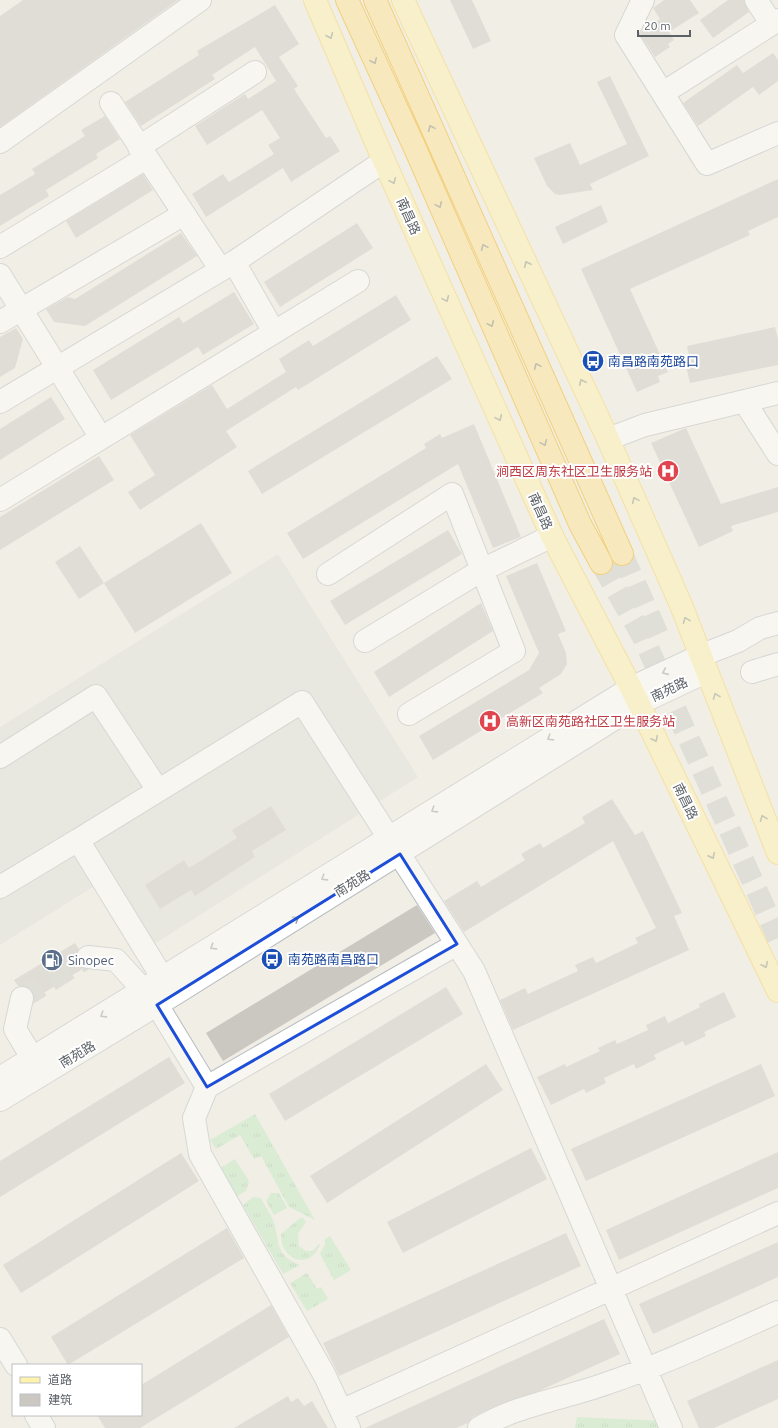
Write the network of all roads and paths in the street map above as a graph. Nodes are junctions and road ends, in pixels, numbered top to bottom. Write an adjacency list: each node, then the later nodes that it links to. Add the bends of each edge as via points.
1 (200, 0): 13 (street)
2 (315, 0): 15 (main road, 南昌路, one-way to 15)
3 (403, 0): 29 (main road, one-way to 3)
4 (644, 0): 10 (street, via 626,35)
5 (756, 0): 8 (street)
6 (376, 2): 33 (highway, one-way to 6)
7 (348, 6): 34 (highway, one-way to 34, via 414,146 574,510)
8 (775, 21): 10 (street)
9 (255, 72): 14 (street)
10 (663, 93): 12 (street, via 707,164)
11 (111, 103): 14 (street)
12 (778, 133)
13 (0, 142)
14 (142, 152): 16 (street); 17 (street)
15 (384, 161): 18 (street); 32 (main road, 南昌路, one-way to 32)
16 (184, 214): 18 (street); 21 (street)
17 (0, 247)
18 (227, 266): 23 (street); 24 (street)
19 (0, 275): 21 (street)
20 (358, 281): 23 (street)
21 (21, 309): 22 (street); 24 (street)
22 (0, 322)
23 (274, 332): 28 (street)
24 (57, 368): 27 (street); 28 (street)
25 (778, 394): 26 (street)
26 (744, 401): 29 (street, via 645,425); 30 (street)
27 (0, 402)
28 (101, 438): 31 (street)
29 (608, 439): 39 (main road, one-way to 29, via 681,605)
30 (778, 454)
31 (0, 500)
32 (552, 536): 35 (street); 42 (main road, 南昌路)
33 (622, 554)
34 (601, 563)
35 (482, 570): 36 (street, via 452,494); 38 (street); 43 (street, via 514,651)
36 (328, 574)
37 (778, 623): 39 (street, 南苑路, via 760,628)
38 (365, 641)
39 (703, 664): 42 (street, 南苑路); 48 (main road, one-way to 39)
40 (778, 664): 41 (street)
41 (752, 672)
42 (634, 696): 47 (street, 南苑路); 52 (main road, 南昌路, one-way to 52)
43 (409, 714)
44 (0, 757): 45 (street, via 96,696)
45 (158, 790): 46 (street); 47 (street, via 302,702)
46 (78, 840): 49 (street); 53 (street)
47 (395, 847): 50 (street); 53 (street, 南苑路)
48 (777, 848)
49 (0, 888)
50 (457, 944): 57 (street); 60 (street, via 474,970)
51 (88, 957): 53 (street, via 116,960)
52 (778, 991)
53 (160, 992): 55 (street, 南苑路); 57 (street)
54 (22, 998): 55 (street, via 16,1030)
55 (37, 1067): 56 (street, 南苑路); 58 (street, 南苑路)
56 (0, 1078)
57 (208, 1086): 69 (street, via 194,1118 200,1154 326,1376)
58 (0, 1100)
59 (778, 1213): 60 (street)
60 (612, 1289): 65 (street); 69 (street)
61 (778, 1312): 65 (street)
62 (0, 1339): 64 (street)
63 (0, 1358): 66 (street)
64 (15, 1364)
65 (646, 1369): 72 (street, via 517,1410); 73 (street)
66 (12, 1376)
67 (37, 1416): 70 (street)
68 (48, 1416): 71 (street)
69 (346, 1419)
70 (44, 1428)
71 (55, 1428)
72 (479, 1428)
73 (671, 1428)

